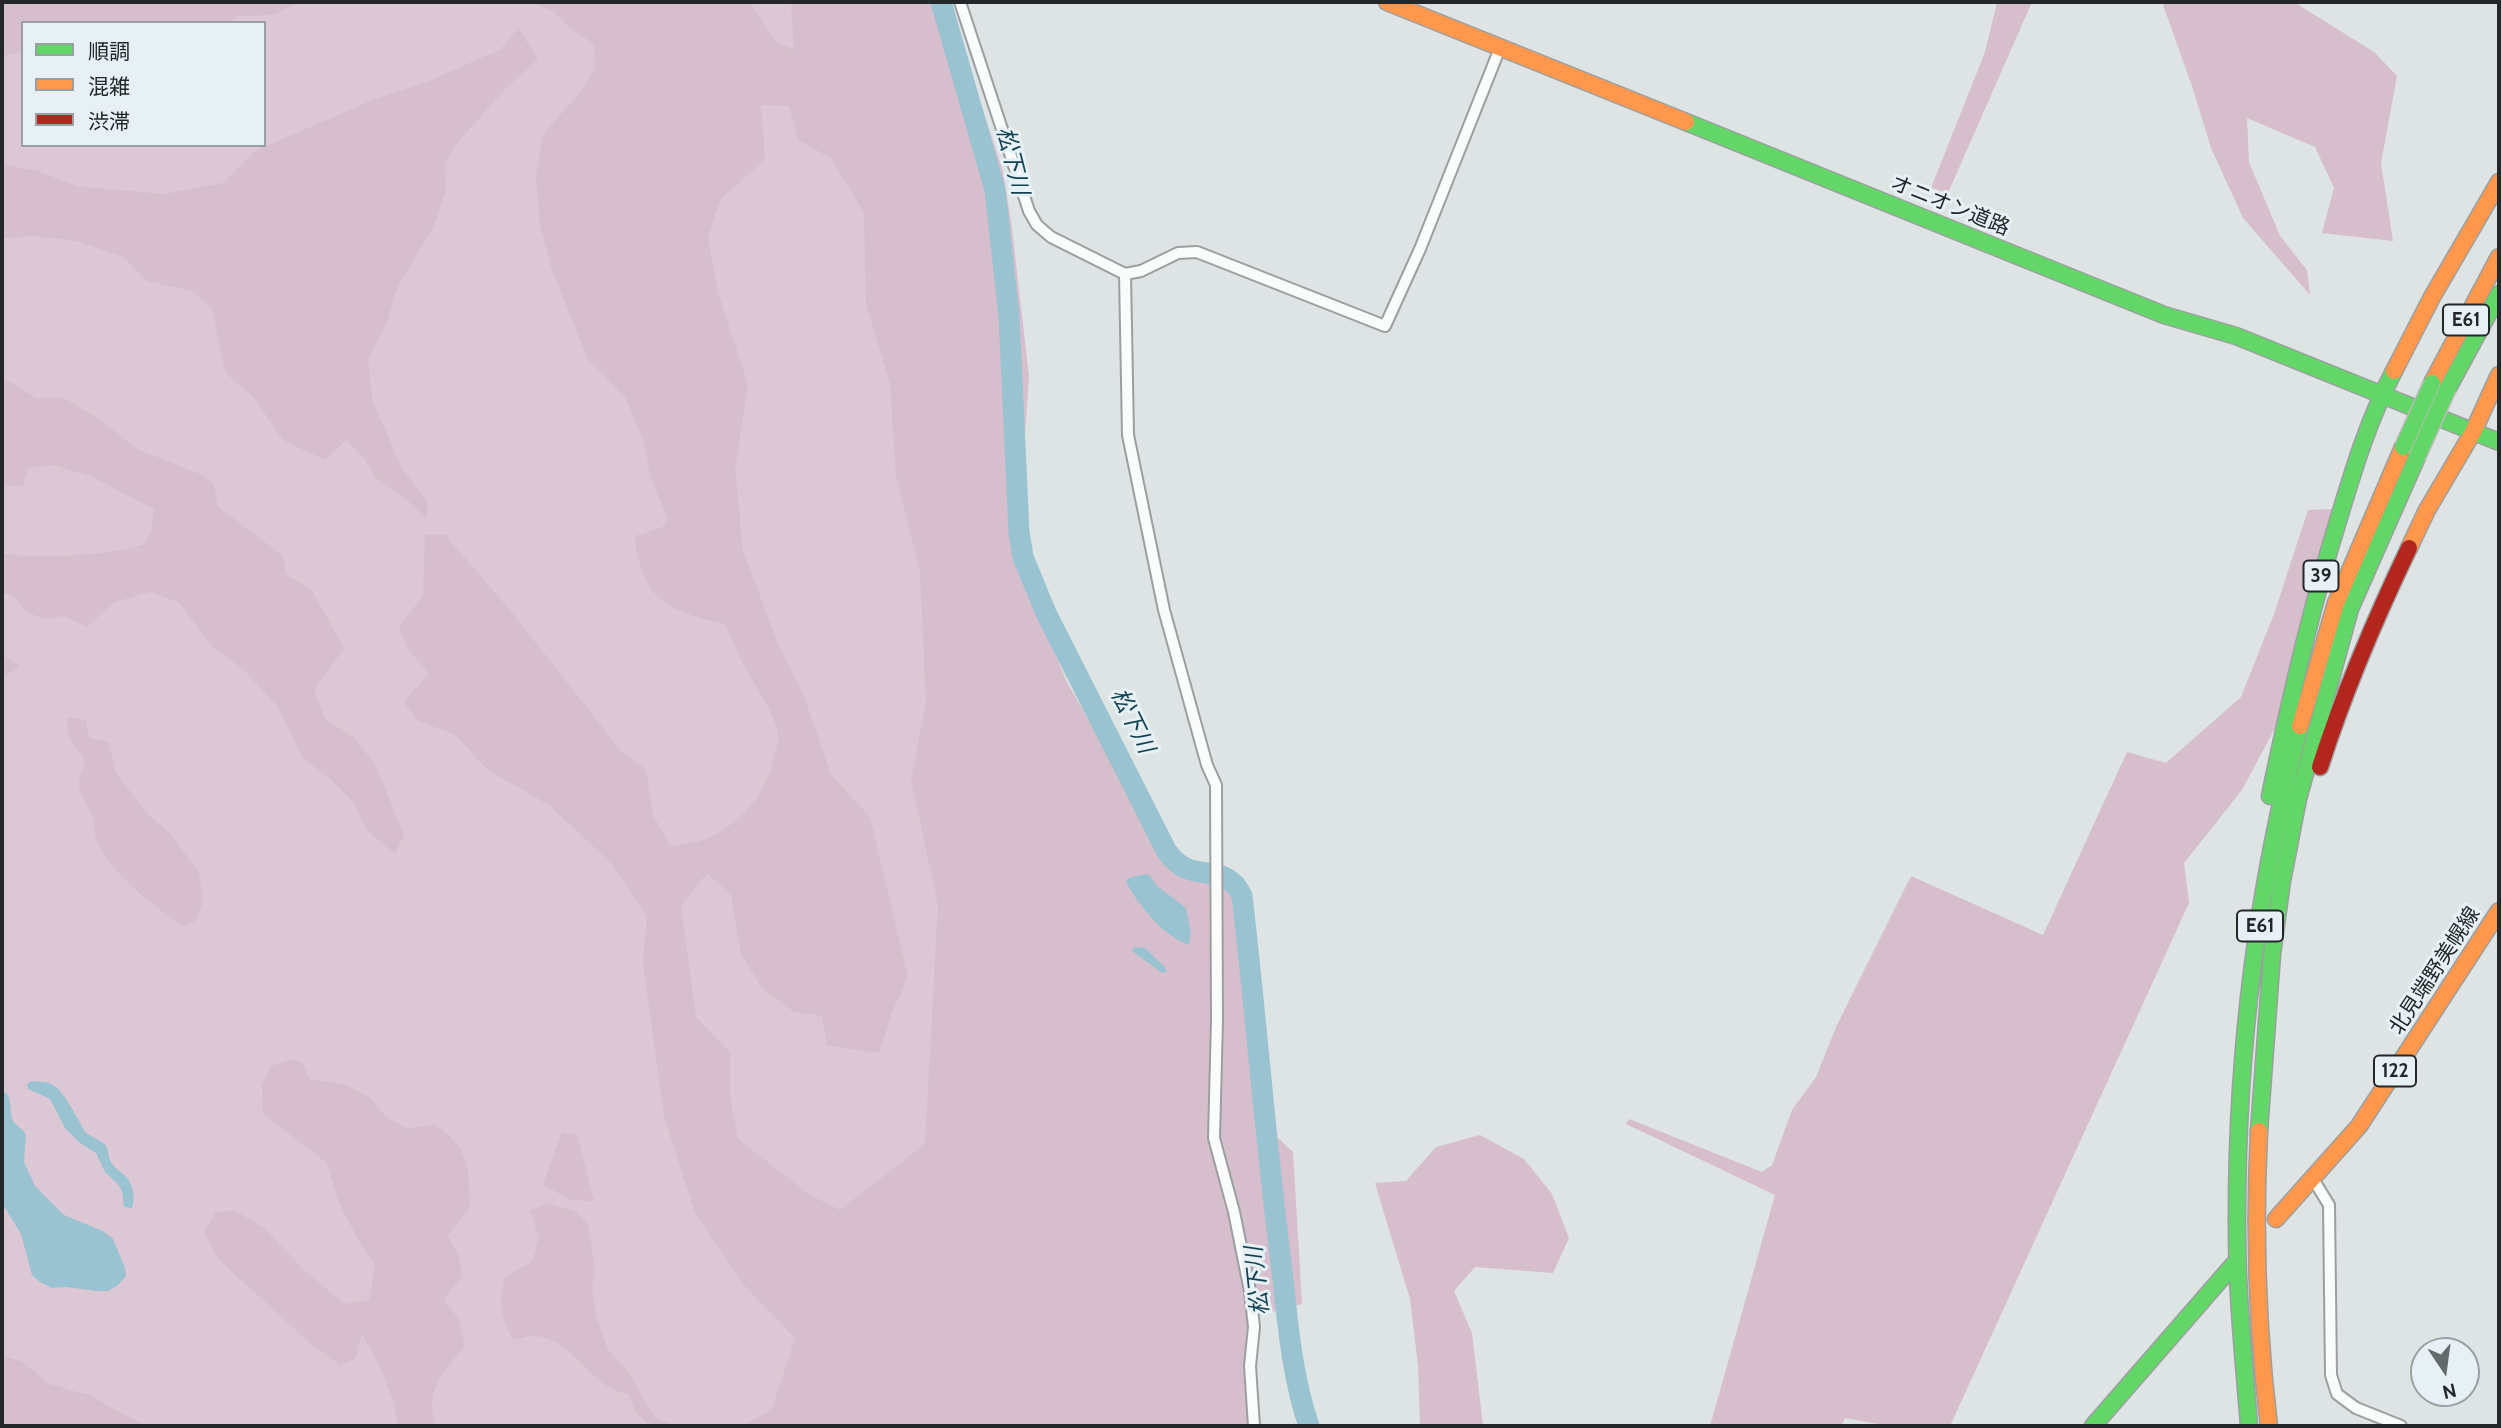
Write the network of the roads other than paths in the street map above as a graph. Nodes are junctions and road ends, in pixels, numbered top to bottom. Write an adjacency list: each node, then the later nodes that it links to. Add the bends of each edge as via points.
1 (960, 2): 6 (street, via 1037,225 1051,237)
2 (1387, 2): 3 (main road, オニオン道路)
3 (1500, 48): 6 (street, via 1385,326 1197,252 1178,254); 10 (main road, オニオン道路, via 2164,315 2236,335)
4 (2499, 182): 10 (main road, 39)
5 (2499, 257): 9 (main road, E61)
6 (1125, 274): 19 (street, via 1128,435 1164,610 1216,785 1213,1138 1251,1291)
7 (2499, 294): 9 (main road, E61)
8 (2499, 375): 11 (main road)
9 (2440, 385): 13 (main road, E61, bridge, via 2417,457 2350,609 2298,799); 15 (main road, E61, bridge, via 2403,447 2337,600 2307,698 2270,852)
10 (2382, 394): 11 (main road, オニオン道路); 15 (main road, 39, via 2322,572 2286,717 2260,850)
11 (2473, 432): 12 (main road, オニオン道路); 13 (main road, via 2427,510 2379,610 2335,720)
12 (2499, 442)
13 (2282, 881): 22 (main road, E61, via 2270,980 2255,1208)
14 (2499, 911): 16 (main road, 北見端野美幌線 / 122, via 2359,1126)
15 (2249, 1003): 21 (main road, E61, via 2237,1206)
16 (2313, 1179): 17 (main road, 北見端野美幌線 / 122); 23 (street, via 2329,1205 2331,1375 2337,1394 2356,1408)
17 (2276, 1219)
18 (2234, 1264): 20 (main road)
19 (1254, 1426)
20 (2094, 1426)
21 (2249, 1426)
22 (2269, 1426)
23 (2401, 1426)

